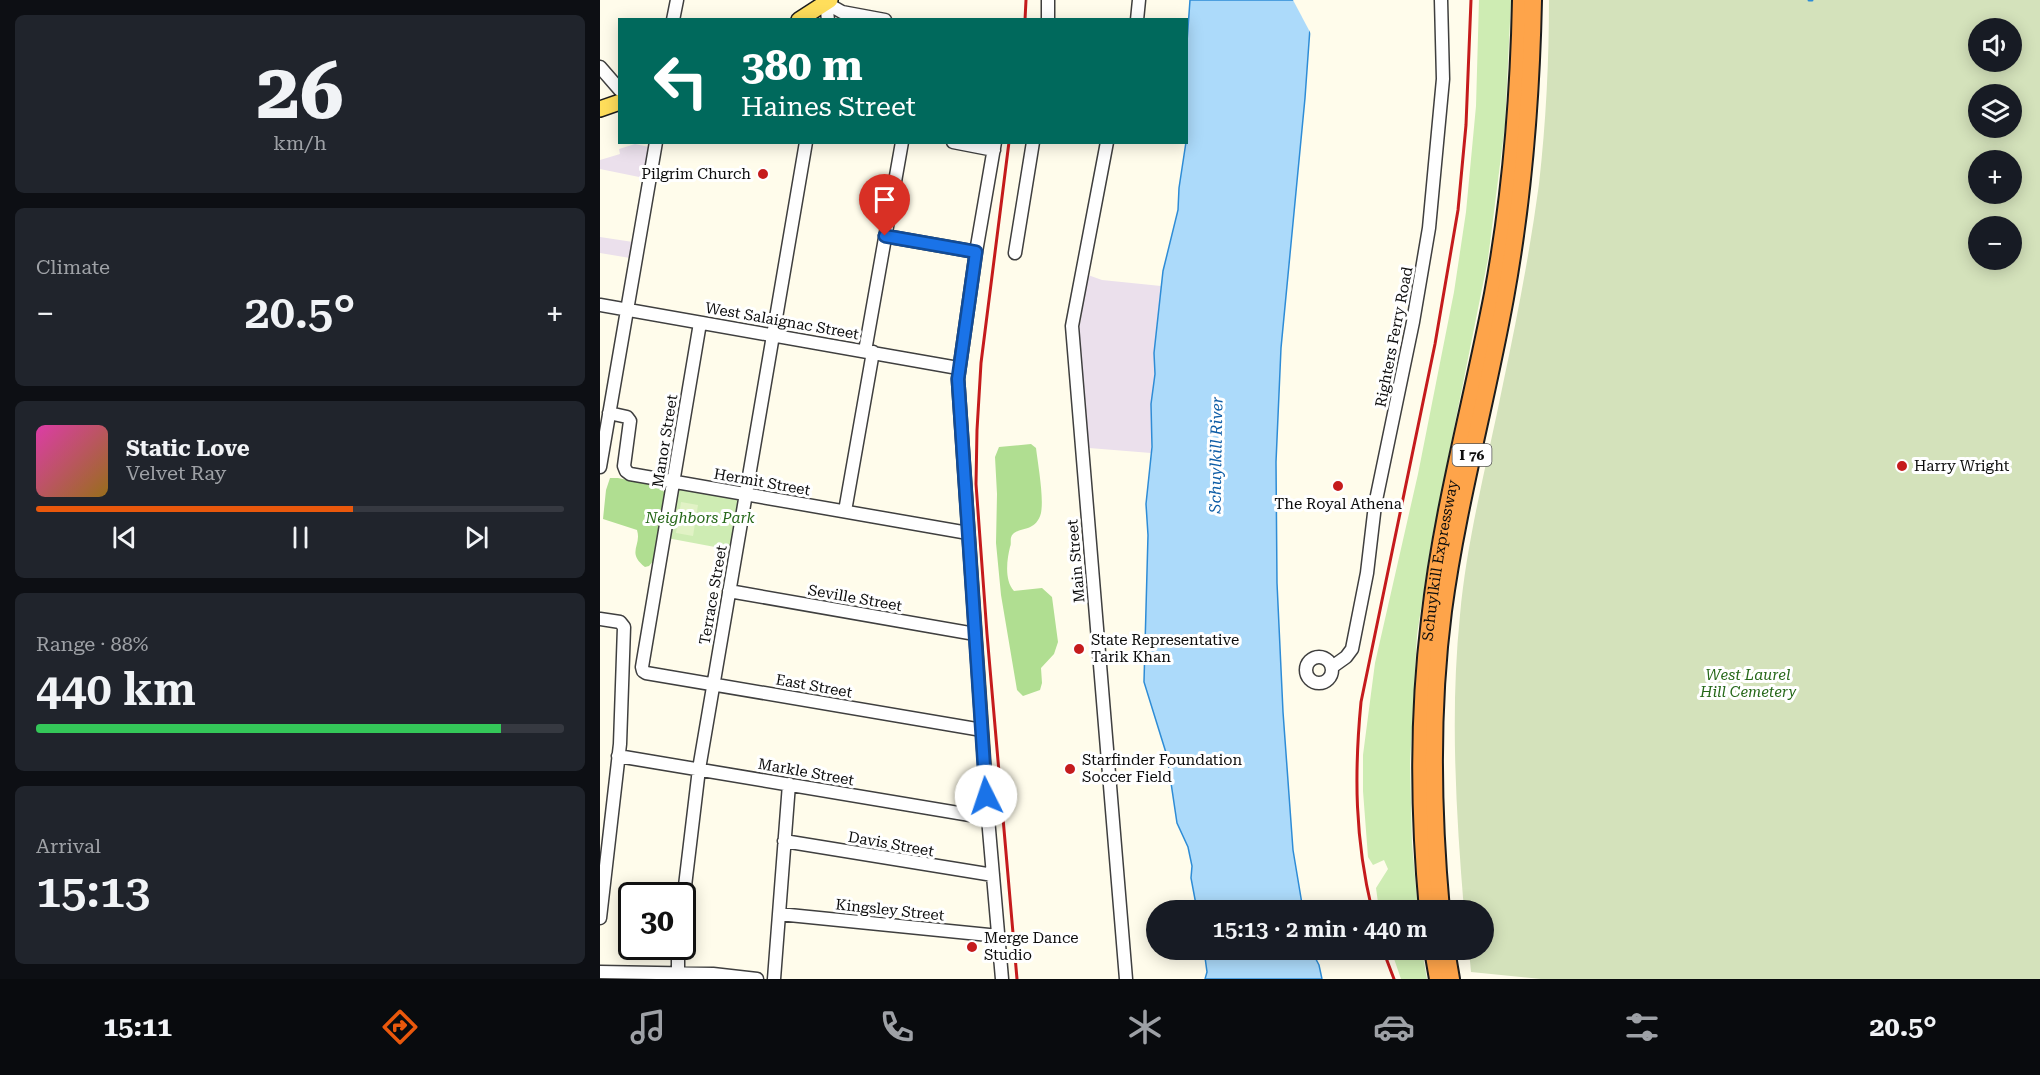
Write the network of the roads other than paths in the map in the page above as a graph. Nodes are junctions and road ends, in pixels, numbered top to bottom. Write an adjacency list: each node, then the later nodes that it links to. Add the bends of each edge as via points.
1 (677, 0): 8 (street)
2 (1048, 0): 12 (street)
3 (1139, 0): 13 (street)
4 (1441, 0): 43 (street, Righters Ferry Road, via 1443,78 1429,228 1375,505 1352,649)
5 (1521, 0): 54 (highway, Schuylkill Expressway / I 76, via 1519,77 1506,211 1430,620 1420,778)
6 (1533, 0): 55 (highway, Schuylkill Expressway / I 76, via 1527,144 1514,247 1451,560 1439,654 1433,771)
7 (828, 1): 9 (main road); 10 (street); 11 (street, via 842,12)
8 (673, 18)
9 (802, 18)
10 (828, 18)
11 (874, 18)
12 (1048, 18)
13 (1137, 18)
14 (600, 67): 15 (street)
15 (618, 88)
16 (618, 103): 17 (main road)
17 (600, 109)
18 (656, 144): 29 (street)
19 (807, 144): 31 (street, Terrace Street)
20 (902, 144): 25 (street)
21 (974, 144): 24 (street)
22 (1033, 144): 27 (street)
23 (1107, 144): 67 (street, Main Street, via 1072,326)
24 (995, 146): 26 (street)
25 (885, 236): 26 (street); 32 (street)
26 (976, 252): 33 (street)
27 (1015, 253)
28 (600, 305): 29 (street, West Salaignac Street)
29 (627, 310): 30 (street, West Salaignac Street); 34 (street)
30 (700, 323): 31 (street, West Salaignac Street); 36 (street, Manor Street)
31 (773, 335): 32 (street, West Salaignac Street); 37 (street, Terrace Street)
32 (869, 352): 33 (street, West Salaignac Street); 38 (street)
33 (958, 368): 39 (street)
34 (609, 413): 35 (street); 36 (street, Hermit Street, via 630,421 626,471)
35 (600, 467)
36 (673, 482): 37 (street, Hermit Street); 44 (street, Manor Street)
37 (746, 494): 38 (street, Hermit Street); 40 (street, Terrace Street)
38 (845, 511): 39 (street, Hermit Street)
39 (968, 533): 42 (street)
40 (729, 591): 42 (street, Seville Street); 45 (street, Terrace Street)
41 (600, 619): 47 (street, via 623,624)
42 (975, 634): 46 (street)
43 (1332, 667)
44 (643, 671): 45 (street, East Street)
45 (713, 684): 46 (street, East Street); 48 (street, Terrace Street)
46 (982, 730): 50 (street)
47 (618, 756): 48 (street, Markle Street); 57 (street)
48 (699, 769): 49 (street, Markle Street); 53 (street, Terrace Street)
49 (789, 784): 50 (street, Markle Street); 51 (street)
50 (988, 818): 52 (street)
51 (784, 841): 52 (street, Davis Street); 56 (street)
52 (993, 875): 58 (street)
53 (685, 882)
54 (1427, 900)
55 (1440, 900)
56 (779, 914): 58 (street, Kingsley Street); 65 (street)
57 (600, 918)
58 (999, 936): 66 (street)
59 (678, 960): 63 (street)
60 (1435, 960): 68 (highway)
61 (1447, 960): 69 (highway)
62 (600, 972): 63 (street)
63 (678, 976): 64 (street, via 713,974)
64 (757, 979)
65 (774, 979)
66 (1002, 979)
67 (1126, 979)
68 (1438, 979)
69 (1450, 979)

